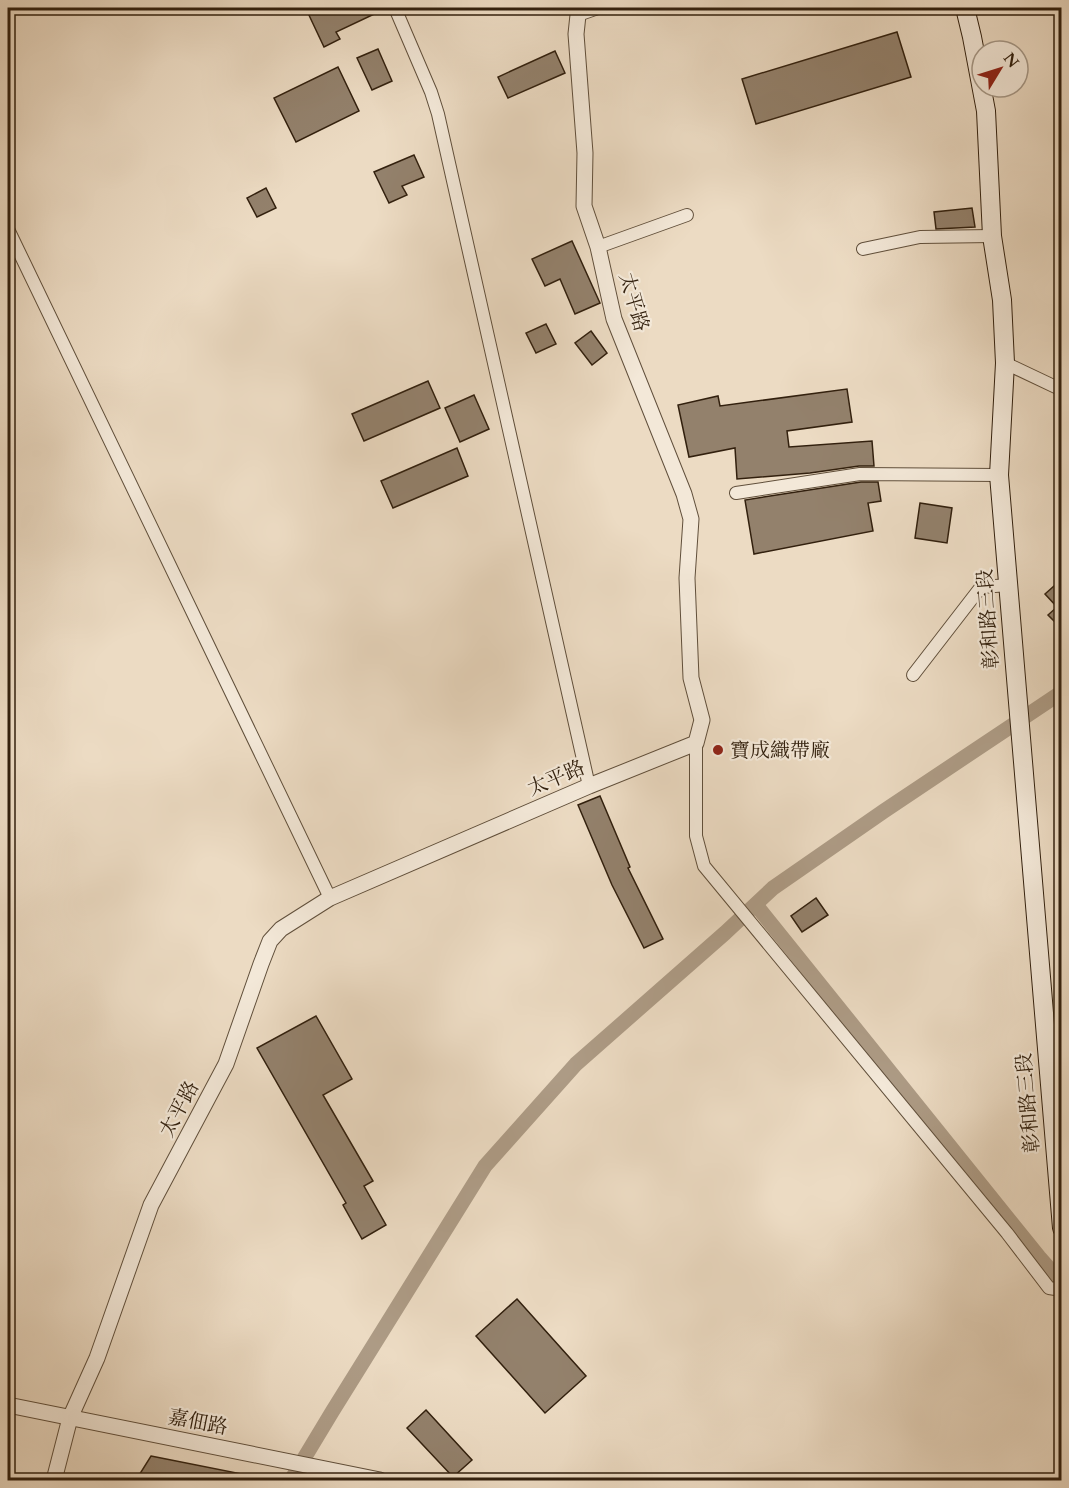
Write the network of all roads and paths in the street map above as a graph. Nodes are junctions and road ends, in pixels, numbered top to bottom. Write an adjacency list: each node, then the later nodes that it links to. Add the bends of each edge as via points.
1 (395, 8): 17 (street, via 438,114)
2 (598, 8): 4 (street, 太平路)
3 (964, 8): 7 (main road, 彰和路三段, via 986,111)
4 (577, 11): 8 (street, 太平路, via 584,206)
5 (687, 214): 8 (street)
6 (8, 230): 18 (street)
7 (992, 236): 9 (street, via 920,237); 10 (main road, 彰和路三段, via 1002,300)
8 (598, 247): 16 (street, 太平路, via 614,320 691,519 687,578 691,678 702,720)
9 (862, 249)
10 (1005, 363): 11 (street); 12 (main road, 彰和路三段)
11 (1062, 390)
12 (999, 475): 13 (street, via 860,474); 14 (main road, 彰和路三段)
13 (736, 493)
14 (1009, 585): 15 (street, via 981,587); 19 (main road, 彰和路三段)
15 (913, 675)
16 (696, 743): 17 (street, 太平路); 20 (street, via 696,836 704,866 1049,1288)
17 (589, 786): 18 (street, 太平路)
18 (330, 898): 22 (street, 太平路, via 270,941 226,1064 151,1205 97,1358)
19 (1062, 1228)
20 (1062, 1290)
21 (8, 1405): 22 (street, 嘉佃路)
22 (70, 1418): 23 (street, 太平路); 24 (street, 嘉佃路)
23 (54, 1480)
24 (380, 1480)

